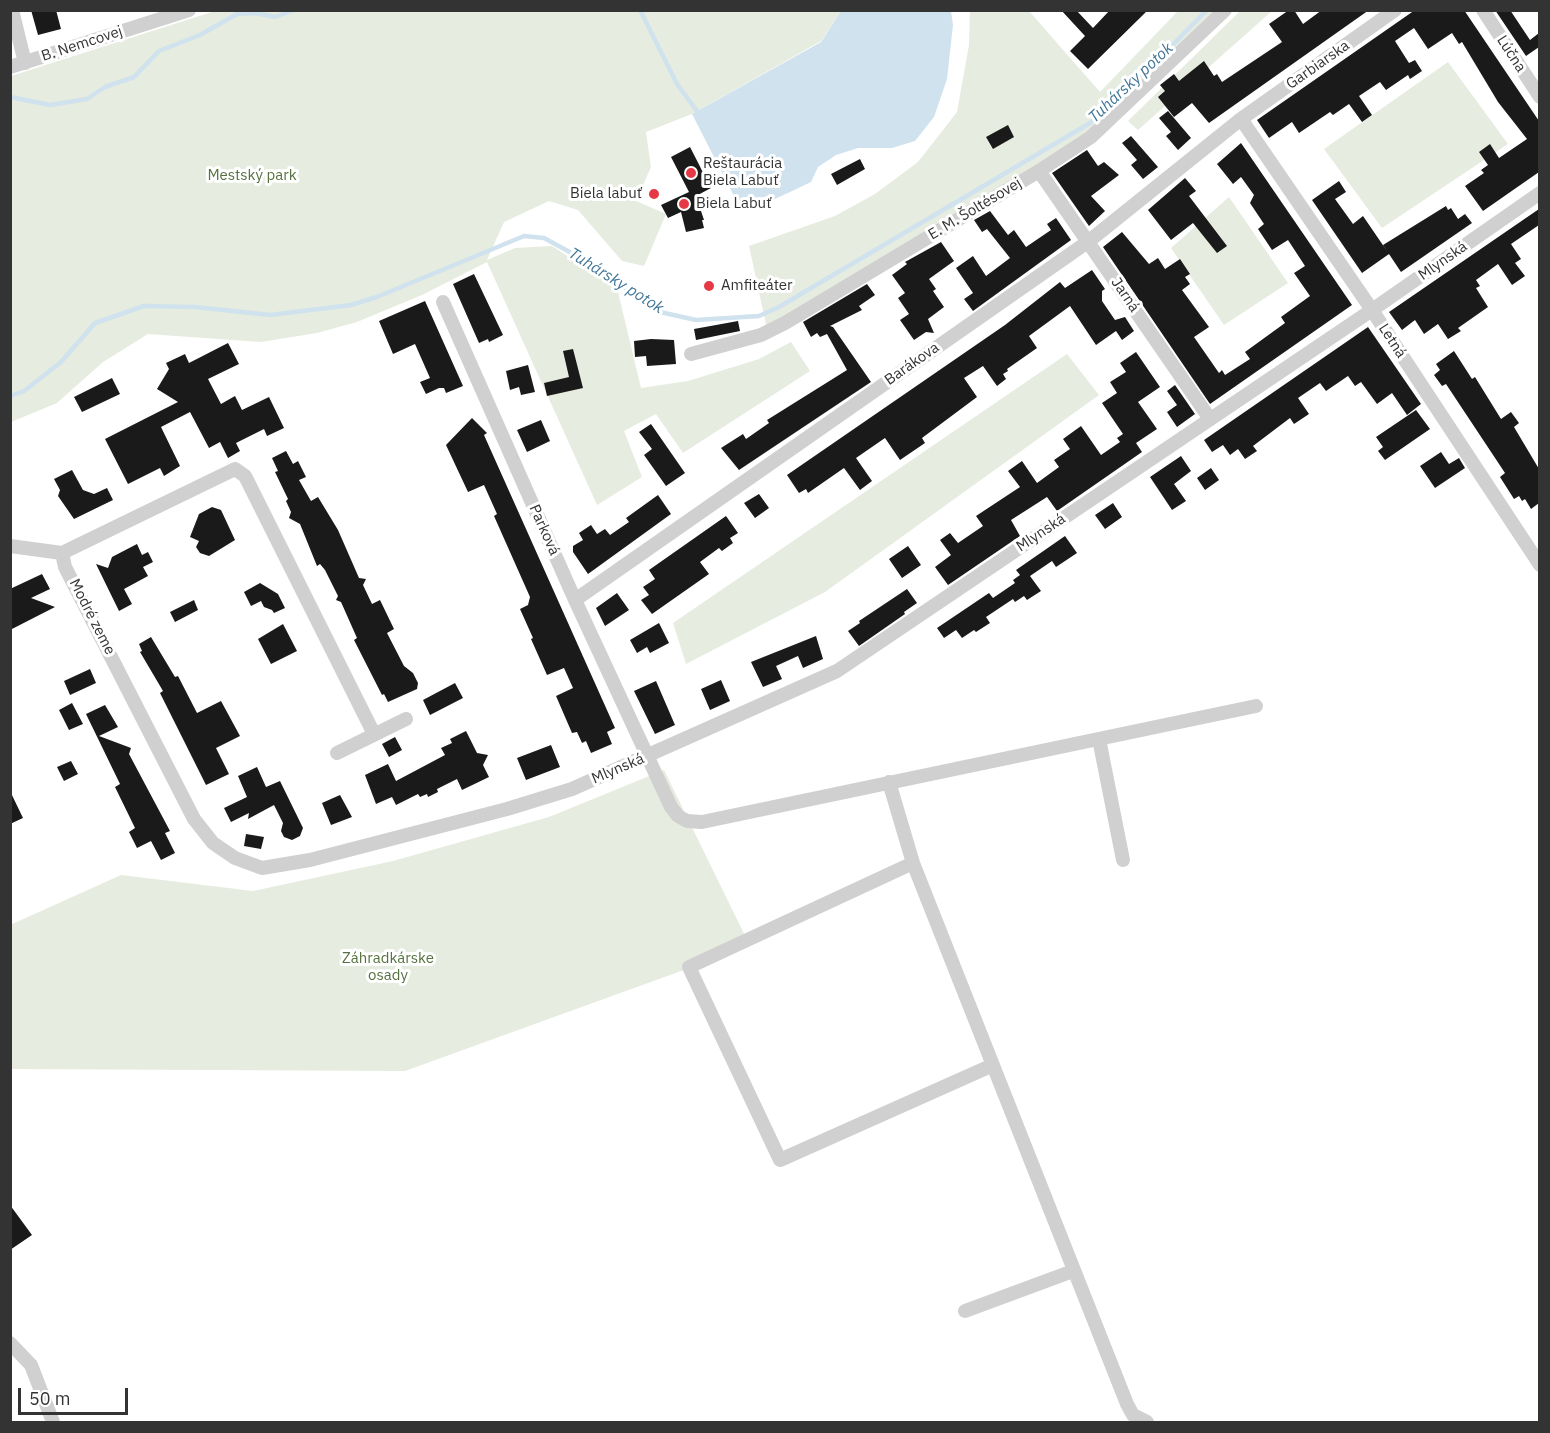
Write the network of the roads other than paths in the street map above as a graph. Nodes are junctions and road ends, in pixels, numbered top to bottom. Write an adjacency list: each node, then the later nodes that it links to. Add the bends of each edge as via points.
1 (12, 10): 6 (street)
2 (189, 10): 6 (street, B. Nemcovej)
3 (1225, 10): 10 (street, E. M. Šoltésovej, via 1091,137)
4 (1395, 10): 9 (street, Garbiarska)
5 (1483, 10): 8 (street, Lúčna)
6 (25, 63): 7 (street, B. Nemcovej)
7 (10, 67)
8 (1539, 97)
9 (1241, 119): 12 (street, Barákova); 14 (street, Letná)
10 (1040, 171): 12 (street, Jarná); 15 (street, E. M. Šoltésovej, via 785,323 761,335)
11 (1539, 193): 14 (street, Mlynská)
12 (1089, 241): 16 (street, Jarná); 20 (street, Barákova)
13 (443, 302): 20 (street, Parková)
14 (1372, 310): 16 (street, Mlynská); 19 (street, Letná)
15 (691, 354)
16 (1210, 419): 26 (street, Mlynská, via 837,671)
17 (10, 546): 18 (street)
18 (62, 553): 23 (street, via 234,469 245,476); 28 (street, Modré zeme, via 65,567 194,819 213,843 235,858 262,868 310,860)
19 (1539, 565)
20 (575, 600): 26 (street, Parková)
21 (1256, 706): 24 (street)
22 (406, 719): 23 (street)
23 (374, 734): 25 (street)
24 (1099, 739): 27 (street); 29 (street)
25 (338, 753)
26 (648, 756): 27 (street, Parková, via 671,807 687,821 702,822); 28 (street, Mlynská, via 572,789)
27 (889, 783): 30 (street)
28 (507, 809)
29 (1122, 860)
30 (913, 863): 31 (street); 31 (street, via 689,967 780,1160)
31 (993, 1065): 32 (street)
32 (1073, 1271): 33 (street); 36 (street, via 1127,1404 1133,1414)
33 (964, 1311)
34 (10, 1343): 35 (street, via 31,1365)
35 (53, 1422)
36 (1147, 1422)

